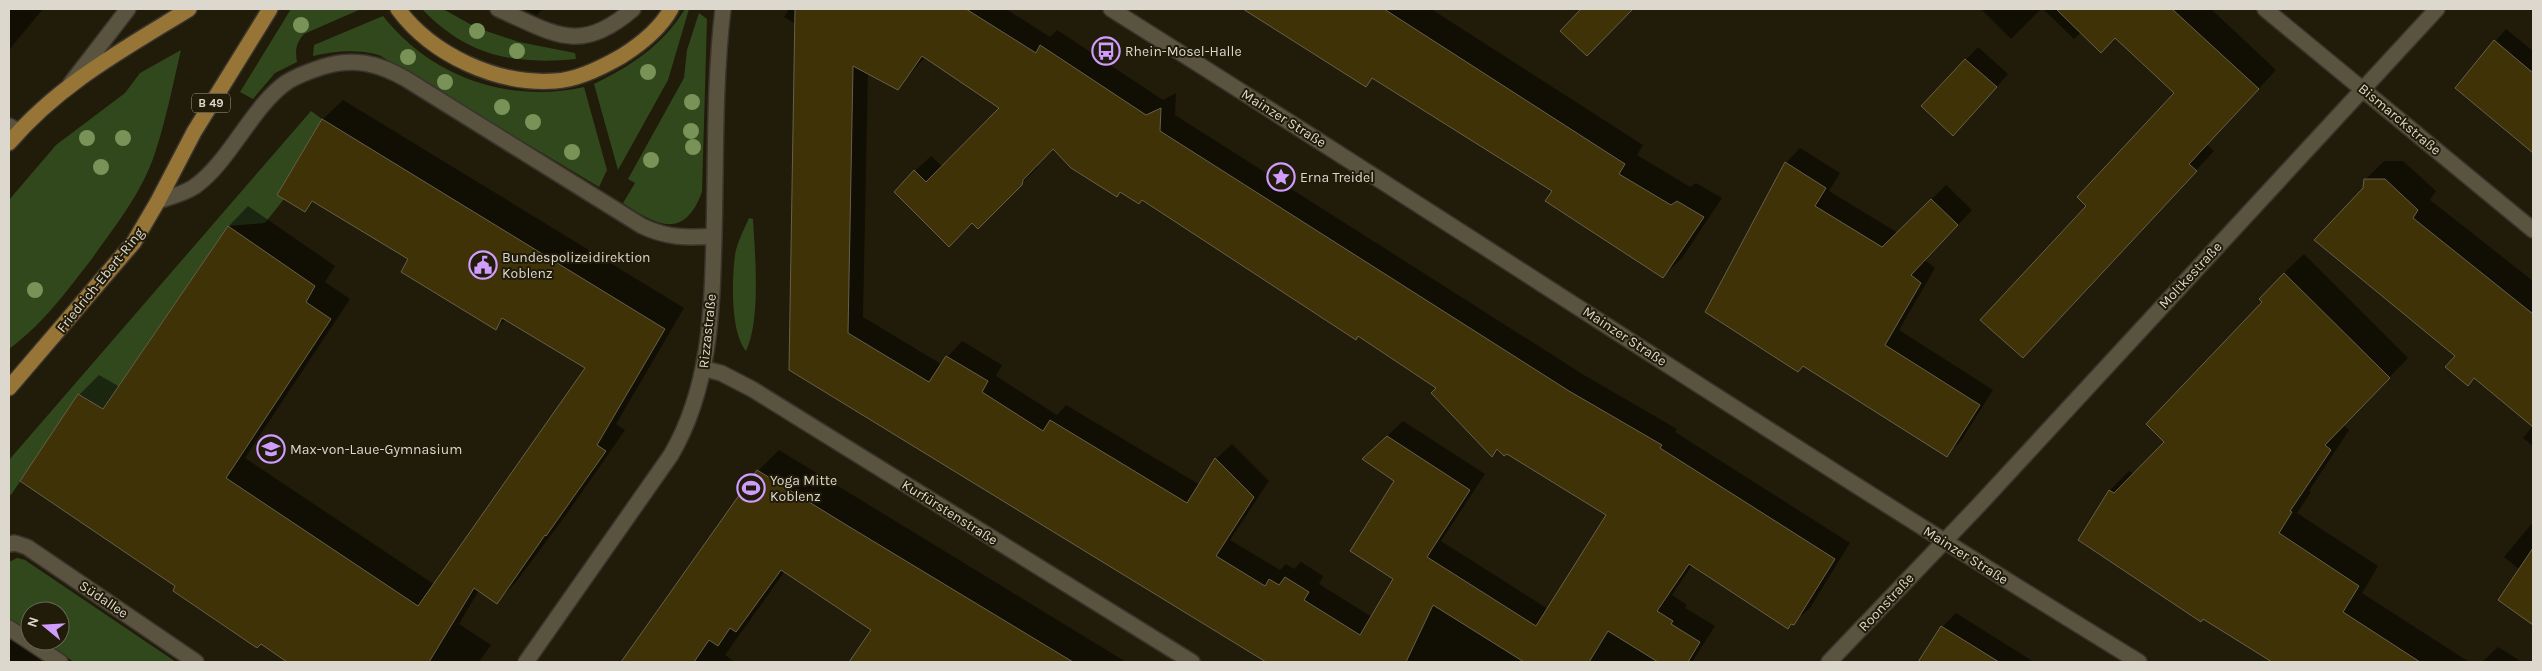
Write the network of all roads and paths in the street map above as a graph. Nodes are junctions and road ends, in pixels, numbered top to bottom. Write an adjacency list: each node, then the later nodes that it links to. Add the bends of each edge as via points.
1 (128, 9): 12 (street)
2 (189, 9): 12 (main road)
3 (270, 9): 15 (main road, Friedrich-Ebert-Ring / B 49, via 194,132)
4 (398, 9): 7 (main road, via 409,23 435,44 465,62 493,73 555,81 601,67 633,49 656,29)
5 (498, 9): 6 (street, via 554,33 587,37 606,30)
6 (633, 9)
7 (670, 9)
8 (723, 9): 17 (street, Rizzastraße)
9 (1111, 9): 20 (street, Mainzer Straße)
10 (2265, 9): 13 (street, Bismarckstraße)
11 (2437, 9): 13 (street, Moltkestraße)
12 (71, 83): 14 (main road)
13 (2363, 88): 16 (street, Bismarckstraße); 20 (street, Moltkestraße)
14 (12, 134)
15 (158, 201): 17 (street, via 186,192 206,178 287,82 305,72 329,65 356,62 378,65 406,79 642,226 671,237); 19 (main road, Friedrich-Ebert-Ring / B 49, via 121,258)
16 (2533, 230)
17 (714, 236): 18 (street, Rizzastraße, via 710,326)
18 (704, 369): 25 (street, Rizzastraße, via 689,416 671,455); 26 (street, Kurfürstenstraße, via 721,373 752,389)
19 (12, 382)
20 (1944, 541): 27 (street, Roonstraße); 28 (street, Mainzer Straße)
21 (9, 544): 24 (street, Südallee, via 27,547)
22 (9, 628): 23 (street)
23 (60, 662)
24 (196, 662)
25 (526, 662)
26 (1192, 662)
27 (1829, 662)
28 (2139, 662)

